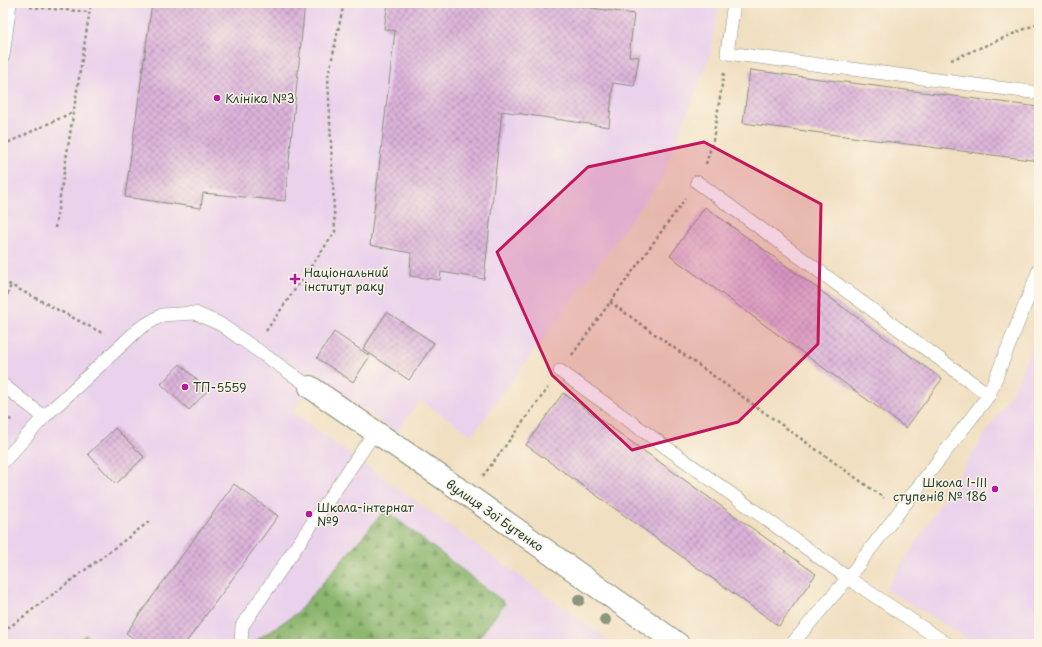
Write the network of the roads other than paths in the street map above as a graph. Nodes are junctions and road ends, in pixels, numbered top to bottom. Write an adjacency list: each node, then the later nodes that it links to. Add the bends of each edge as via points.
1 (10, 3): 3 (lane)
2 (734, 3): 4 (lane, via 727,53)
3 (3, 56)
4 (1039, 93)
5 (697, 182): 10 (lane)
6 (1039, 270): 10 (lane)
7 (560, 371): 14 (lane)
8 (3, 384): 11 (lane)
9 (310, 387): 11 (lane, via 220,324 195,313 162,315 140,328); 12 (street, вулиця Зої Бутенко)
10 (989, 395): 14 (lane)
11 (44, 417): 13 (lane)
12 (375, 432): 15 (lane, via 242,626); 16 (street, вулиця Зої Бутенко)
13 (3, 462)
14 (848, 578): 17 (lane); 18 (lane)
15 (241, 644)
16 (678, 644)
17 (792, 644)
18 (947, 644)

